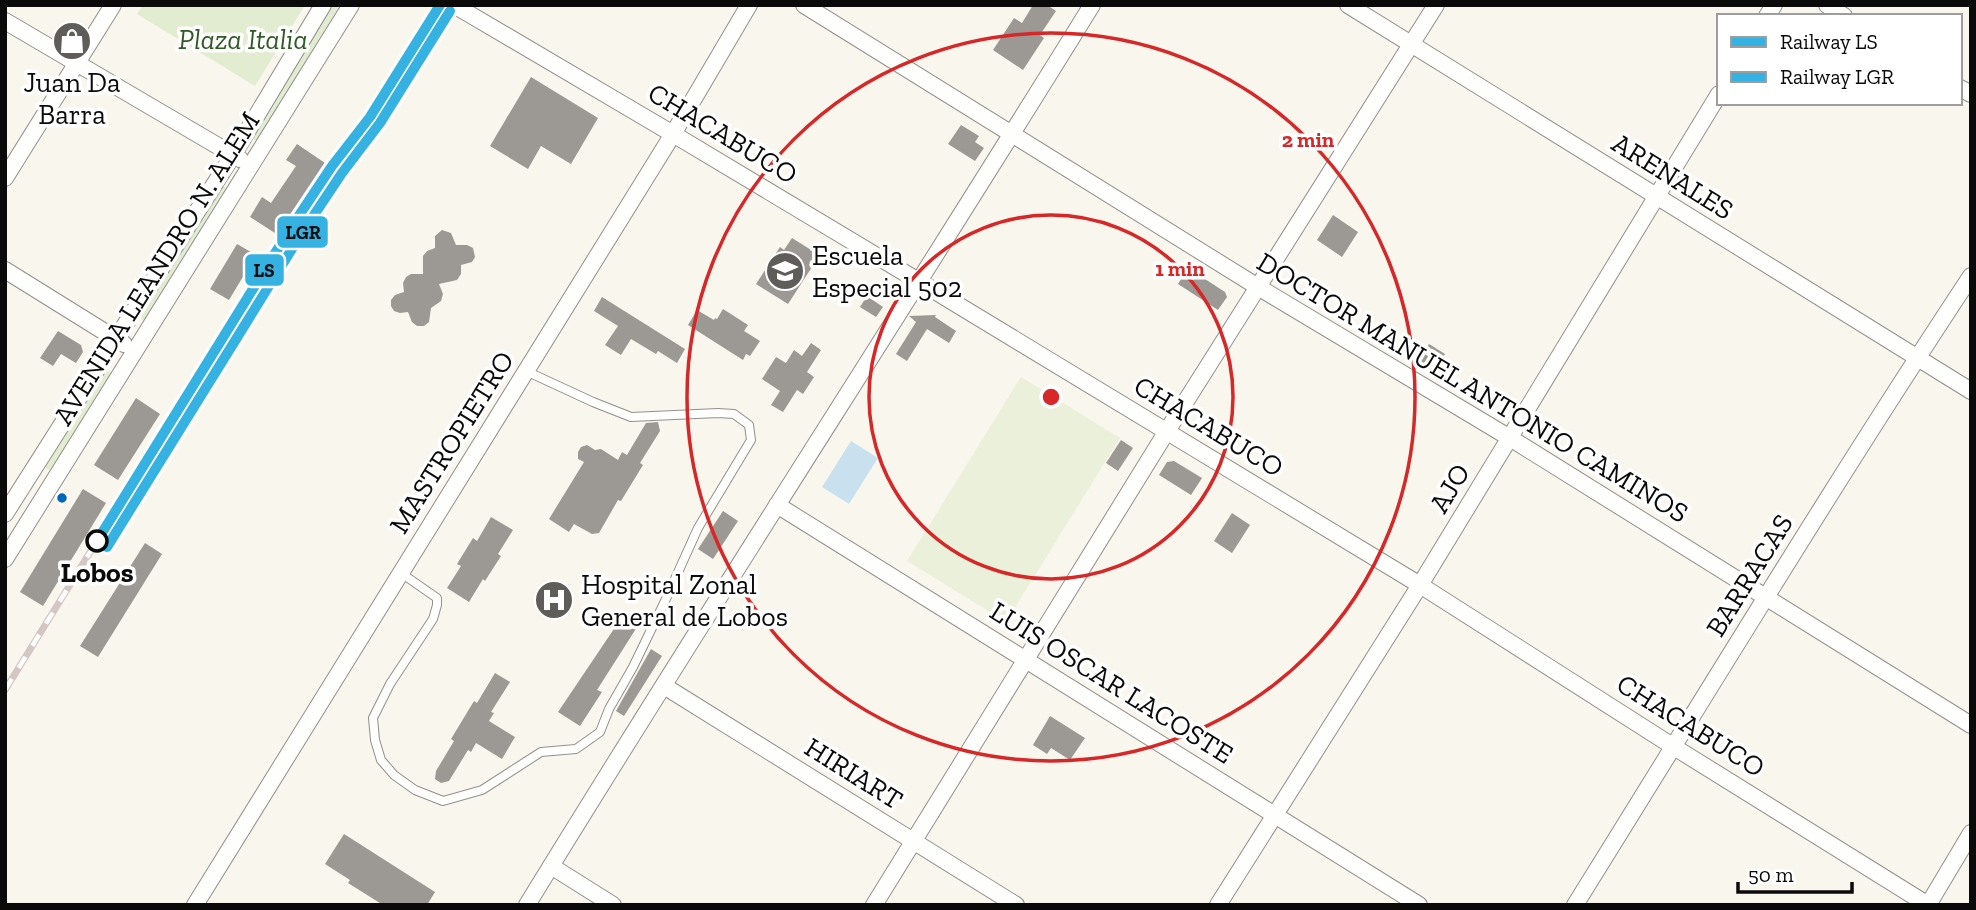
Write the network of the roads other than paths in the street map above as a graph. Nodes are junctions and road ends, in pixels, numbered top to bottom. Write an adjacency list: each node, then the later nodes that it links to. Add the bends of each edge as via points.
1 (113, 5): 12 (street)
2 (323, 5): 16 (street, AVENIDA LEANDRO N. ALEM)
3 (351, 5): 17 (street, AVENIDA LEANDRO N. ALEM)
4 (750, 5): 14 (street, MASTROPIETRO)
5 (804, 5): 15 (street, DOCTOR MANUEL ANTONIO CAMINOS)
6 (1092, 5): 15 (street)
7 (1348, 5): 11 (street, ARENALES)
8 (1436, 5): 11 (street)
9 (455, 6): 14 (street, CHACABUCO)
10 (5, 21): 12 (street)
11 (1412, 44): 19 (street, ARENALES); 23 (street)
12 (77, 64): 16 (street); 18 (street)
13 (1717, 97): 19 (street, AJO)
14 (673, 134): 22 (street, CHACABUCO); 27 (street, MASTROPIETRO)
15 (1012, 134): 22 (street); 23 (street, DOCTOR MANUEL ANTONIO CAMINOS)
16 (233, 155): 17 (street); 24 (street, AVENIDA LEANDRO N. ALEM)
17 (251, 166): 25 (street, AVENIDA LEANDRO N. ALEM)
18 (5, 178)
19 (1656, 196): 26 (street, ARENALES); 30 (street, AJO)
20 (5, 271): 24 (street)
21 (1971, 276): 26 (street, BARRACAS)
22 (920, 282): 29 (street, CHACABUCO); 33 (street)
23 (1258, 286): 29 (street); 30 (street, DOCTOR MANUEL ANTONIO CAMINOS)
24 (117, 339): 25 (street); 31 (street, AVENIDA LEANDRO N. ALEM)
25 (135, 351): 32 (street, AVENIDA LEANDRO N. ALEM)
26 (1917, 357): 28 (street, ARENALES); 38 (street, BARRACAS)
27 (526, 371): 36 (street, MASTROPIETRO); 36 (lane, via 631,417 734,414 749,425 751,440 698,528 600,732 576,749 541,752 482,790 443,801 394,775 381,760 373,718 437,605 437,598)
28 (1971, 391)
29 (1167, 431): 37 (street, CHACABUCO); 39 (street)
30 (1510, 438): 37 (street, AJO); 38 (street, DOCTOR MANUEL ANTONIO CAMINOS)
31 (29, 476): 32 (street); 34 (street, AVENIDA LEANDRO N. ALEM)
32 (49, 488): 35 (street, AVENIDA LEANDRO N. ALEM)
33 (777, 505): 39 (street, LUIS OSCAR LACOSTE); 40 (street)
34 (5, 514)
35 (5, 559)
36 (401, 573): 47 (street, MASTROPIETRO)
37 (1420, 585): 42 (street, CHACABUCO); 43 (street, AJO)
38 (1766, 597): 41 (street, DOCTOR MANUEL ANTONIO CAMINOS); 42 (street, BARRACAS)
39 (1026, 659): 43 (street, LUIS OSCAR LACOSTE); 45 (street)
40 (664, 686): 45 (street, HIRIART); 46 (street)
41 (1971, 725)
42 (1674, 747): 54 (street, BARRACAS); 55 (street, CHACABUCO)
43 (1274, 815): 52 (street, AJO); 53 (street, LUIS OSCAR LACOSTE)
44 (1971, 833): 55 (street)
45 (914, 841): 50 (street); 51 (street, HIRIART)
46 (551, 866): 48 (street); 49 (street)
47 (195, 905)
48 (527, 905)
49 (612, 905)
50 (874, 905)
51 (1016, 905)
52 (1218, 905)
53 (1419, 905)
54 (1575, 905)
55 (1928, 905)

